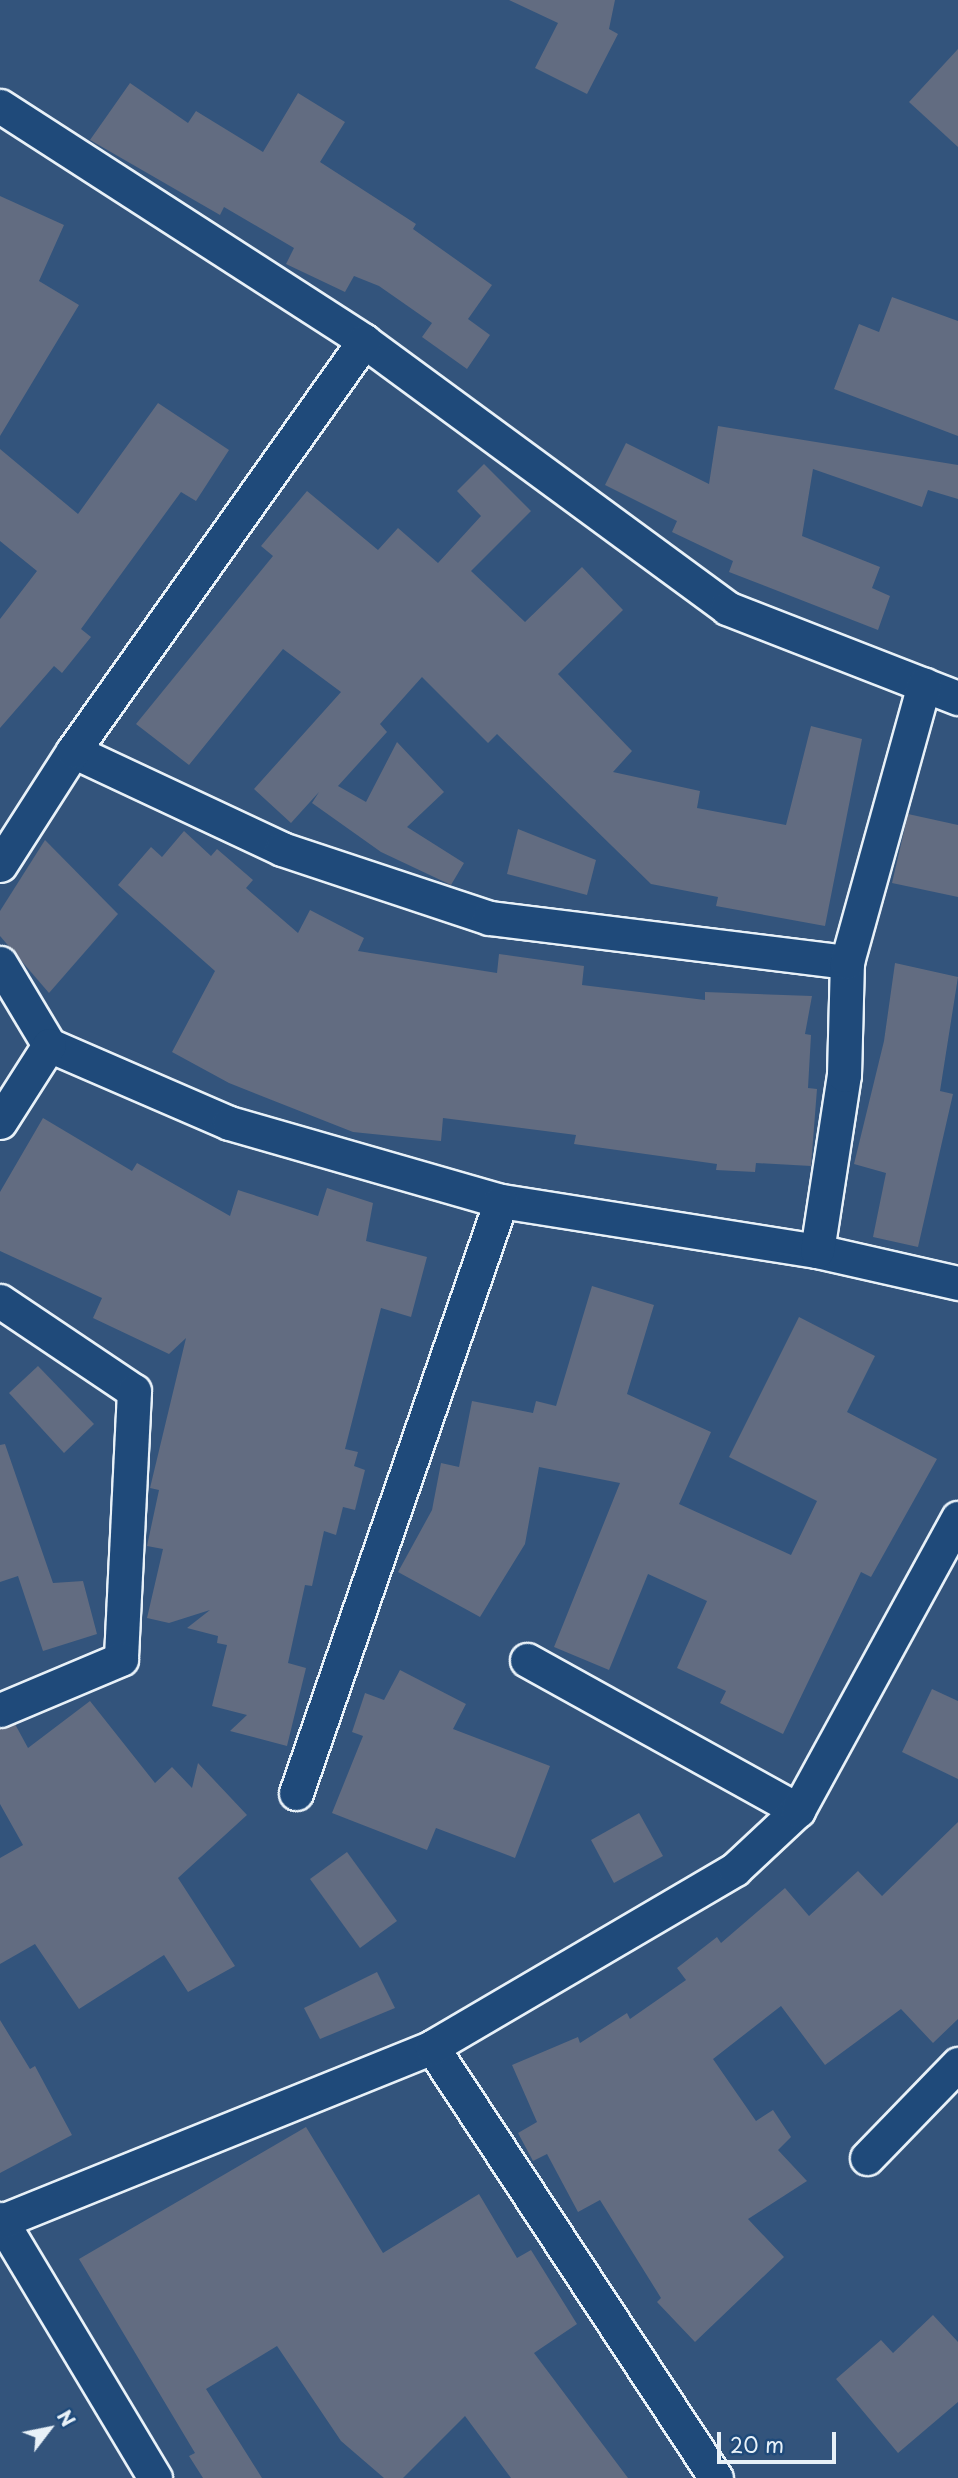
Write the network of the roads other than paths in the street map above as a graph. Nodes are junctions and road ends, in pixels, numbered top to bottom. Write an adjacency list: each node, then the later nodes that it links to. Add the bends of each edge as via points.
1 (0, 106): 2 (street)
2 (364, 341): 3 (street, via 727,608); 5 (street)
3 (924, 685): 4 (street); 7 (street)
4 (958, 698)
5 (73, 751): 6 (street); 7 (street, via 282,849 489,918)
6 (0, 864)
7 (846, 962): 12 (street, via 844,1075)
8 (0, 963): 9 (street)
9 (49, 1045): 10 (street); 11 (street, via 229,1123)
10 (0, 1122)
11 (501, 1201): 12 (street); 18 (street)
12 (817, 1251): 13 (street)
13 (958, 1283)
14 (0, 1301): 17 (street, via 134,1391 121,1659)
15 (958, 1518): 19 (street)
16 (527, 1660): 19 (street)
17 (0, 1710)
18 (296, 1793)
19 (798, 1810): 20 (street, via 735,1869)
20 (432, 2047): 23 (street); 25 (street)
21 (958, 2064): 22 (street)
22 (867, 2158)
23 (1, 2220): 24 (street)
24 (155, 2478)
25 (716, 2478)

